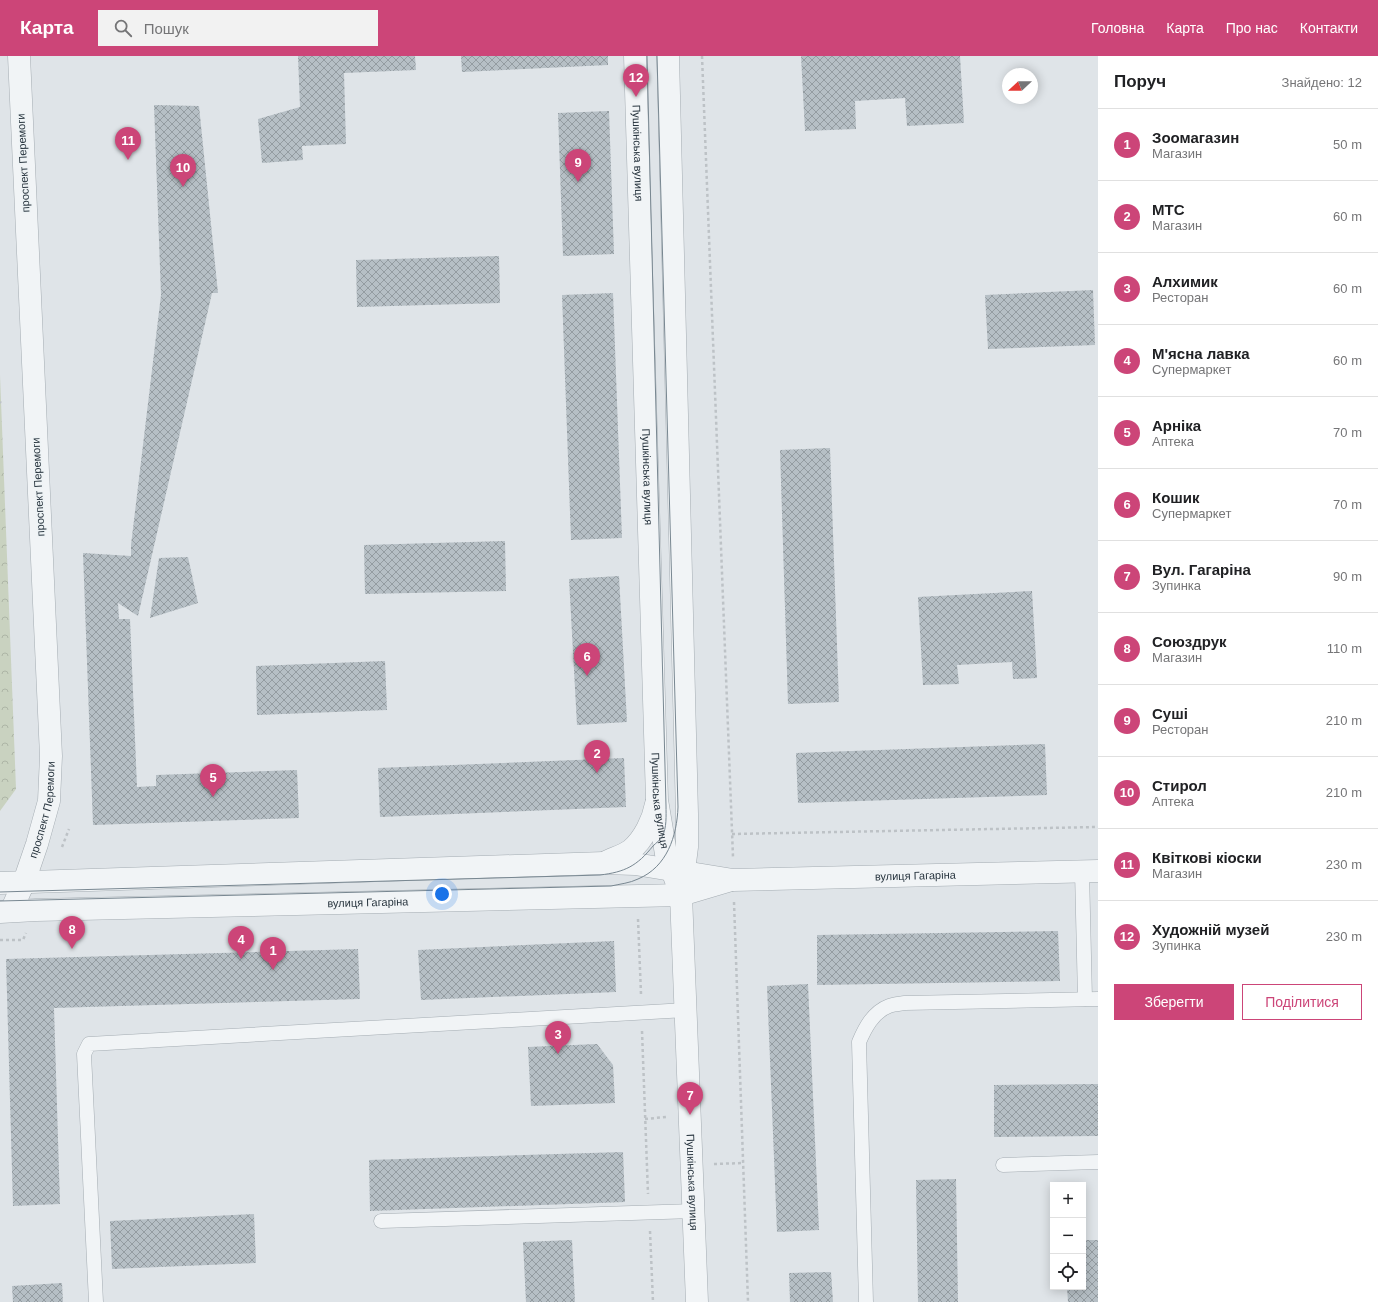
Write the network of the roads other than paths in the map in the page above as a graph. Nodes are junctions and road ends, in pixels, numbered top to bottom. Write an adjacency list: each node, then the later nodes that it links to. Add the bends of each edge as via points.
1 (19, 56): 9 (street, проспект Перемоги, via 51,756 49,801)
2 (635, 56): 4 (street, Пушкінська вулиця)
3 (668, 56): 6 (street, Пушкінська вулиця, via 687,814 687,847)
4 (656, 800): 5 (street, via 654,816 636,844 631,850); 6 (street, Пушкінська вулиця, via 662,836)
5 (604, 863): 6 (street, вулиця Гагаріна, via 635,864); 9 (street, вулиця Гагаріна)
6 (678, 871): 8 (street, вулиця Гагаріна); 11 (street, Пушкінська вулиця)
7 (1090, 871): 8 (street, вулиця Гагаріна); 13 (lane)
8 (733, 880): 11 (street, вулиця Гагаріна)
9 (24, 882): 10 (street, вулиця Гагаріна); 12 (street, проспект Перемоги)
10 (0, 883)
11 (681, 895): 12 (street, вулиця Гагаріна); 14 (street, Пушкінська вулиця)
12 (6, 911)
13 (1092, 999): 21 (lane, via 905,1003 879,1011 866,1026 859,1042)
14 (686, 1010): 17 (street, Пушкінська вулиця); 19 (lane, via 89,1044 84,1054)
15 (1098, 1162): 16 (lane)
16 (1003, 1165)
17 (694, 1211): 18 (lane); 20 (street, Пушкінська вулиця)
18 (381, 1221)
19 (96, 1302)
20 (697, 1302)
21 (866, 1302)

